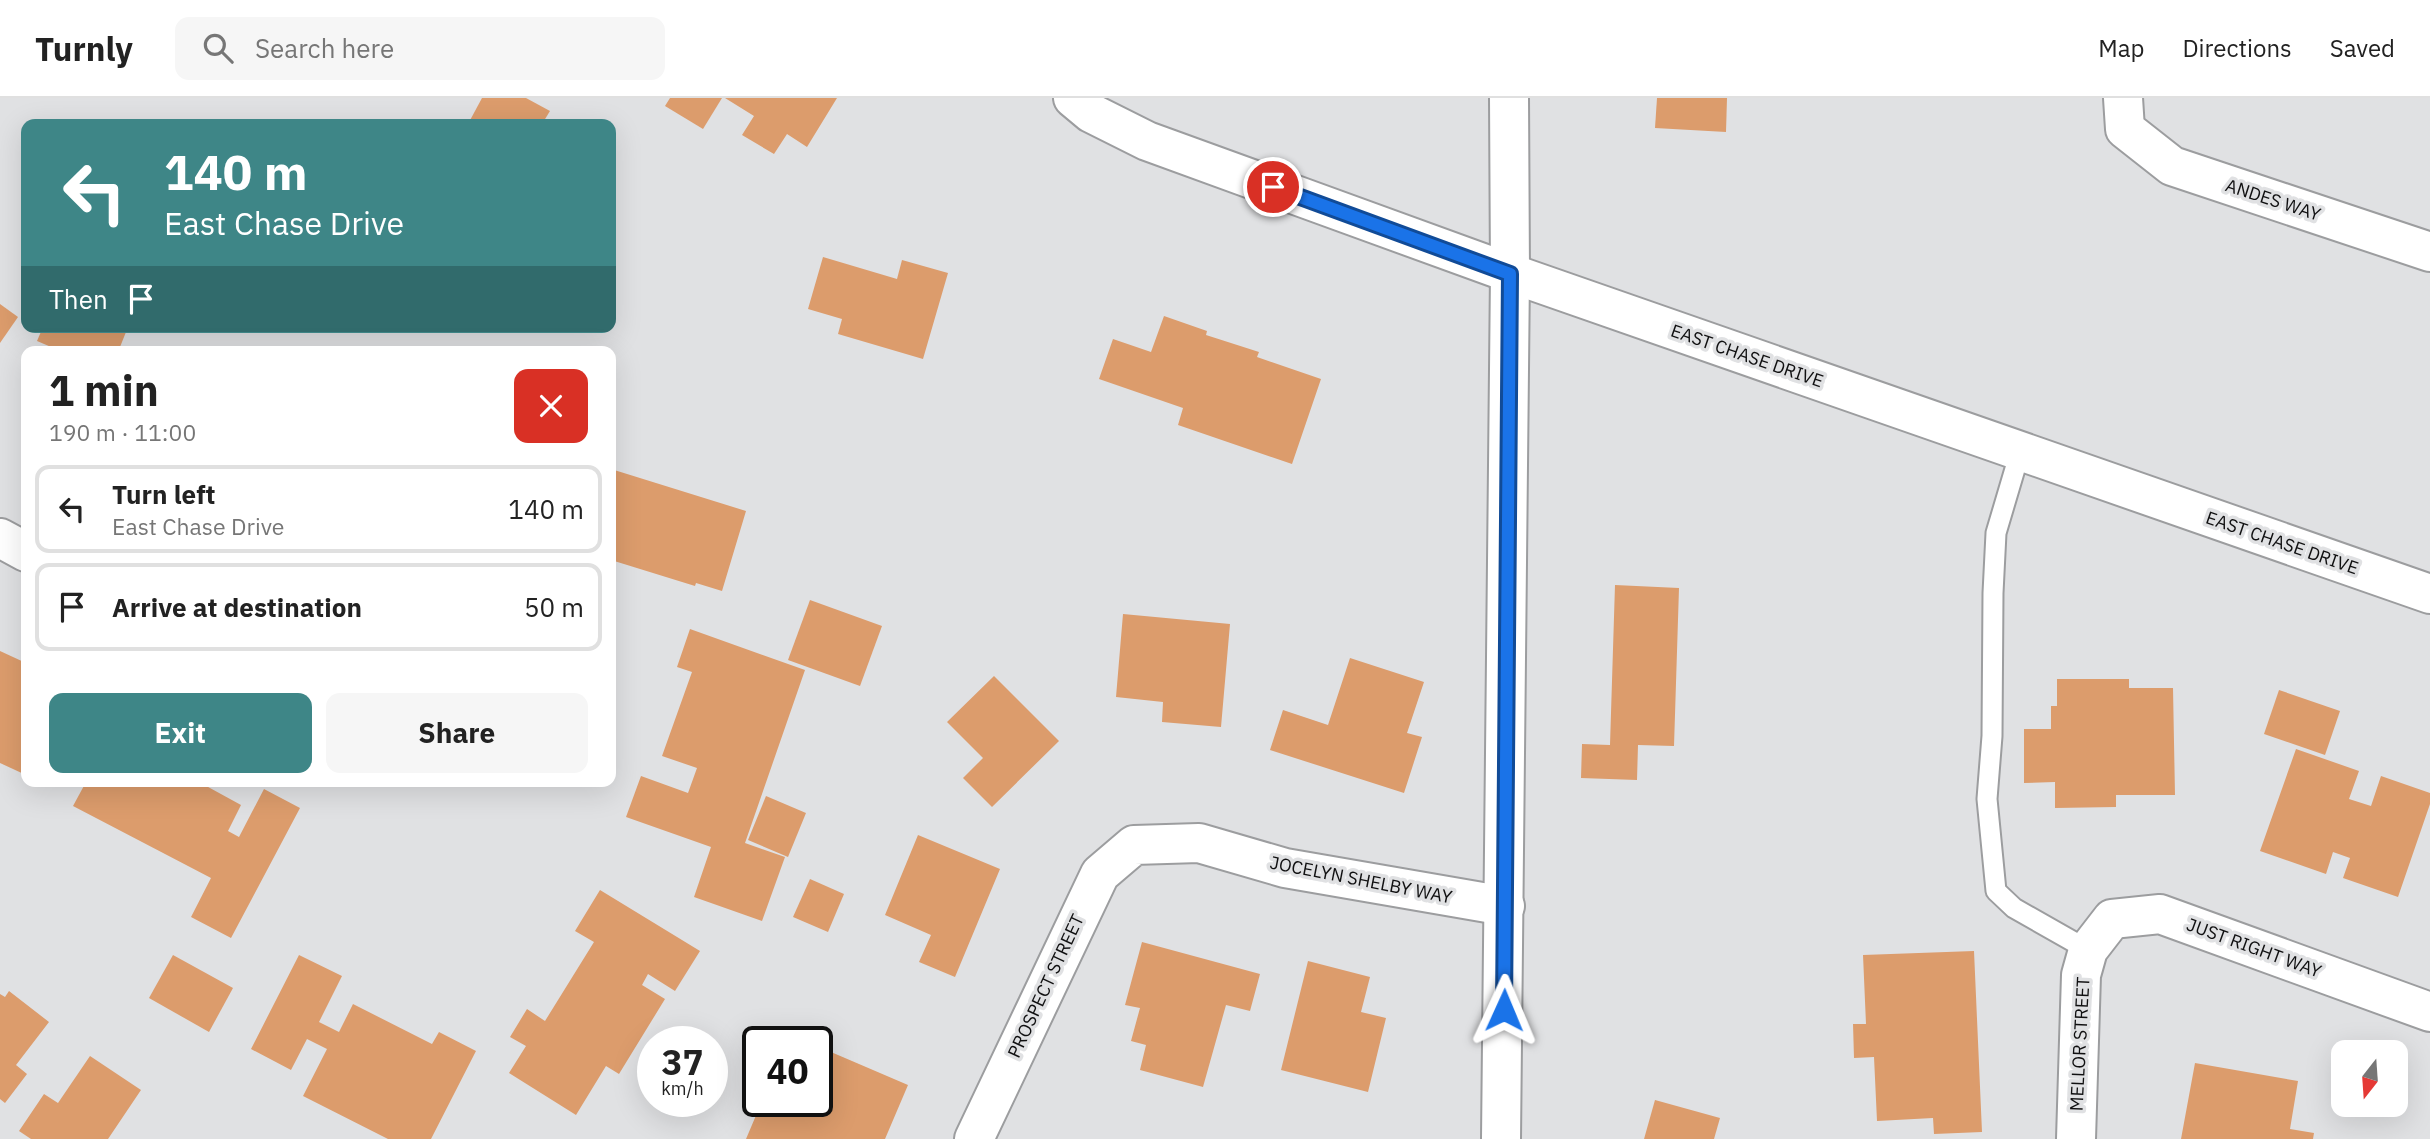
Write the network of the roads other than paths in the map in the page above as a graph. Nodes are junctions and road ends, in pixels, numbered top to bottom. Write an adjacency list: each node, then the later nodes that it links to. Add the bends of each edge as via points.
1 (1073, 98): 5 (street, EAST CHASE DRIVE, via 1091,113 1147,141)
2 (1510, 98): 5 (street)
3 (2124, 113): 4 (street, ANDES WAY, via 2172,166)
4 (2430, 252)
5 (1510, 274): 6 (street, EAST CHASE DRIVE); 11 (street)
6 (2020, 452): 9 (street, EAST CHASE DRIVE); 12 (lane, via 1996,533 1987,799 1996,891 2014,908)
7 (0, 538): 8 (street)
8 (21, 549)
9 (2430, 594)
10 (1134, 845): 11 (street, JOCELYN SHELBY WAY, via 1199,843 1285,868); 14 (street, PROSPECT STREET, via 1100,874)
11 (1505, 906): 15 (street)
12 (2088, 950): 13 (street, JUST RIGHT WAY, via 2112,919 2160,914); 16 (street, MELLOR STREET, via 2081,975)
13 (2430, 1012)
14 (974, 1139)
15 (1501, 1139)
16 (2076, 1139)

